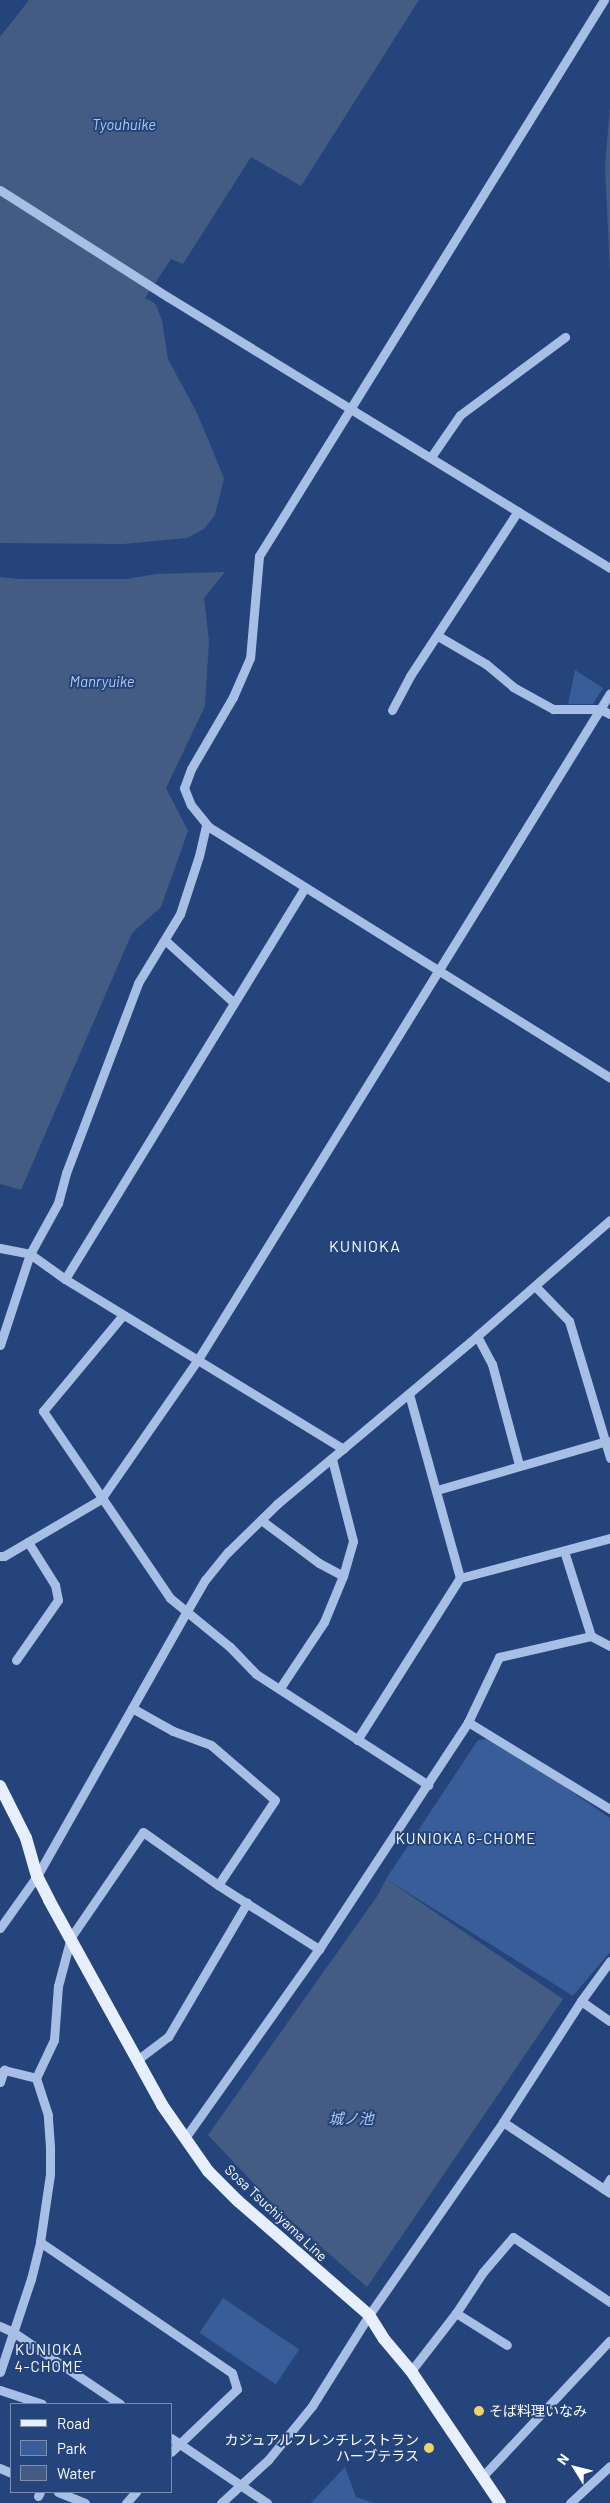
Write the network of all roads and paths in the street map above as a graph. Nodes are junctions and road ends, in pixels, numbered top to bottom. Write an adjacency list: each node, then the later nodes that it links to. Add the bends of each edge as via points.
1 (604, 0): 4 (street)
2 (0, 190): 4 (street, via 168,297)
3 (565, 338): 5 (street, via 460,415)
4 (351, 407): 5 (street); 13 (street, via 259,556 250,658 234,697 191,769 184,788 191,805)
5 (432, 457): 6 (street)
6 (518, 511): 7 (street); 8 (street)
7 (610, 568)
8 (438, 636): 10 (street, via 553,710); 11 (street, via 410,676)
9 (610, 693): 10 (street)
10 (600, 709): 12 (street); 16 (street)
11 (392, 710)
12 (610, 714)
13 (206, 825): 14 (street); 15 (street, via 180,914)
14 (305, 888): 16 (street); 17 (street)
15 (166, 941): 17 (street); 21 (street, via 138,982 66,1173 58,1203)
16 (439, 970): 18 (street); 27 (street)
17 (233, 1002): 22 (street)
18 (610, 1078)
19 (610, 1220): 23 (street)
20 (0, 1248): 21 (street)
21 (30, 1254): 22 (street); 26 (street)
22 (65, 1279): 24 (street)
23 (534, 1286): 25 (street); 29 (street, via 569,1321)
24 (123, 1315): 27 (street); 35 (street, via 43,1411)
25 (477, 1336): 28 (street); 33 (street, via 492,1364)
26 (0, 1346)
27 (197, 1361): 30 (street); 35 (street)
28 (410, 1394): 30 (street); 34 (street)
29 (606, 1441): 31 (street); 33 (street)
30 (342, 1449): 32 (street)
31 (610, 1458)
32 (332, 1459): 36 (street); 41 (street, via 353,1541)
33 (518, 1465): 34 (street)
34 (437, 1490): 42 (street)
35 (101, 1499): 38 (street); 43 (street, via 170,1598)
36 (261, 1520): 41 (street, via 318,1563); 43 (street, via 228,1552)
37 (610, 1538): 39 (street)
38 (28, 1542): 40 (street); 46 (street, via 55,1585 58,1600)
39 (564, 1551): 42 (street); 44 (street)
40 (0, 1556)
41 (343, 1576): 47 (street, via 324,1622)
42 (460, 1578): 50 (street)
43 (186, 1611): 47 (street, via 256,1674); 48 (street)
44 (591, 1636): 45 (street); 49 (street, via 499,1656)
45 (610, 1646)
46 (16, 1660)
47 (280, 1688): 50 (street)
48 (132, 1708): 54 (street); 55 (street, via 173,1731 211,1745 275,1800)
49 (468, 1722): 51 (street); 53 (street)
50 (357, 1740): 51 (street)
51 (428, 1785): 59 (street)
52 (0, 1786): 54 (main road, Sosa Tsuchiyama Line, via 26,1838)
53 (610, 1809)
54 (37, 1876): 57 (street); 58 (main road, Sosa Tsuchiyama Line)
55 (218, 1885): 56 (street); 58 (street, via 143,1832)
56 (247, 1903): 59 (street); 63 (street, via 168,2037)
57 (0, 1928)
58 (71, 1937): 63 (main road, Sosa Tsuchiyama Line); 64 (street, via 58,1986 54,2040)
59 (319, 1949): 67 (street)
60 (610, 1960): 61 (street)
61 (581, 2001): 62 (street); 66 (street)
62 (610, 2021)
63 (137, 2060): 67 (main road, Sosa Tsuchiyama Line)
64 (36, 2078): 65 (street, via 4,2070); 70 (street, via 48,2115 50,2147 50,2174)
65 (0, 2082)
66 (503, 2122): 69 (street); 73 (street)
67 (185, 2138): 73 (main road, Sosa Tsuchiyama Line, via 208,2171 238,2201)
68 (610, 2179): 69 (street)
69 (607, 2191)
70 (40, 2242): 75 (street); 83 (street, via 232,2373 237,2389)
71 (610, 2302): 72 (street, via 513,2237)
72 (456, 2313): 77 (street); 78 (street)
73 (369, 2316): 78 (main road, Sosa Tsuchiyama Line); 86 (street, via 312,2406)
74 (0, 2326): 75 (street)
75 (13, 2332): 79 (street); 82 (street)
76 (610, 2340): 85 (street)
77 (507, 2345)
78 (411, 2370): 85 (main road, Sosa Tsuchiyama Line)
79 (0, 2372)
80 (0, 2390): 81 (street)
81 (39, 2403)
82 (119, 2403)
83 (175, 2441): 86 (street)
84 (610, 2466): 94 (street)
85 (482, 2477): 93 (main road, Sosa Tsuchiyama Line)
86 (242, 2486): 91 (street); 92 (street)
87 (60, 2493): 89 (street)
88 (135, 2493): 90 (street)
89 (83, 2502)
90 (126, 2503)
91 (221, 2503)
92 (266, 2503)
93 (500, 2503)
94 (570, 2503)

